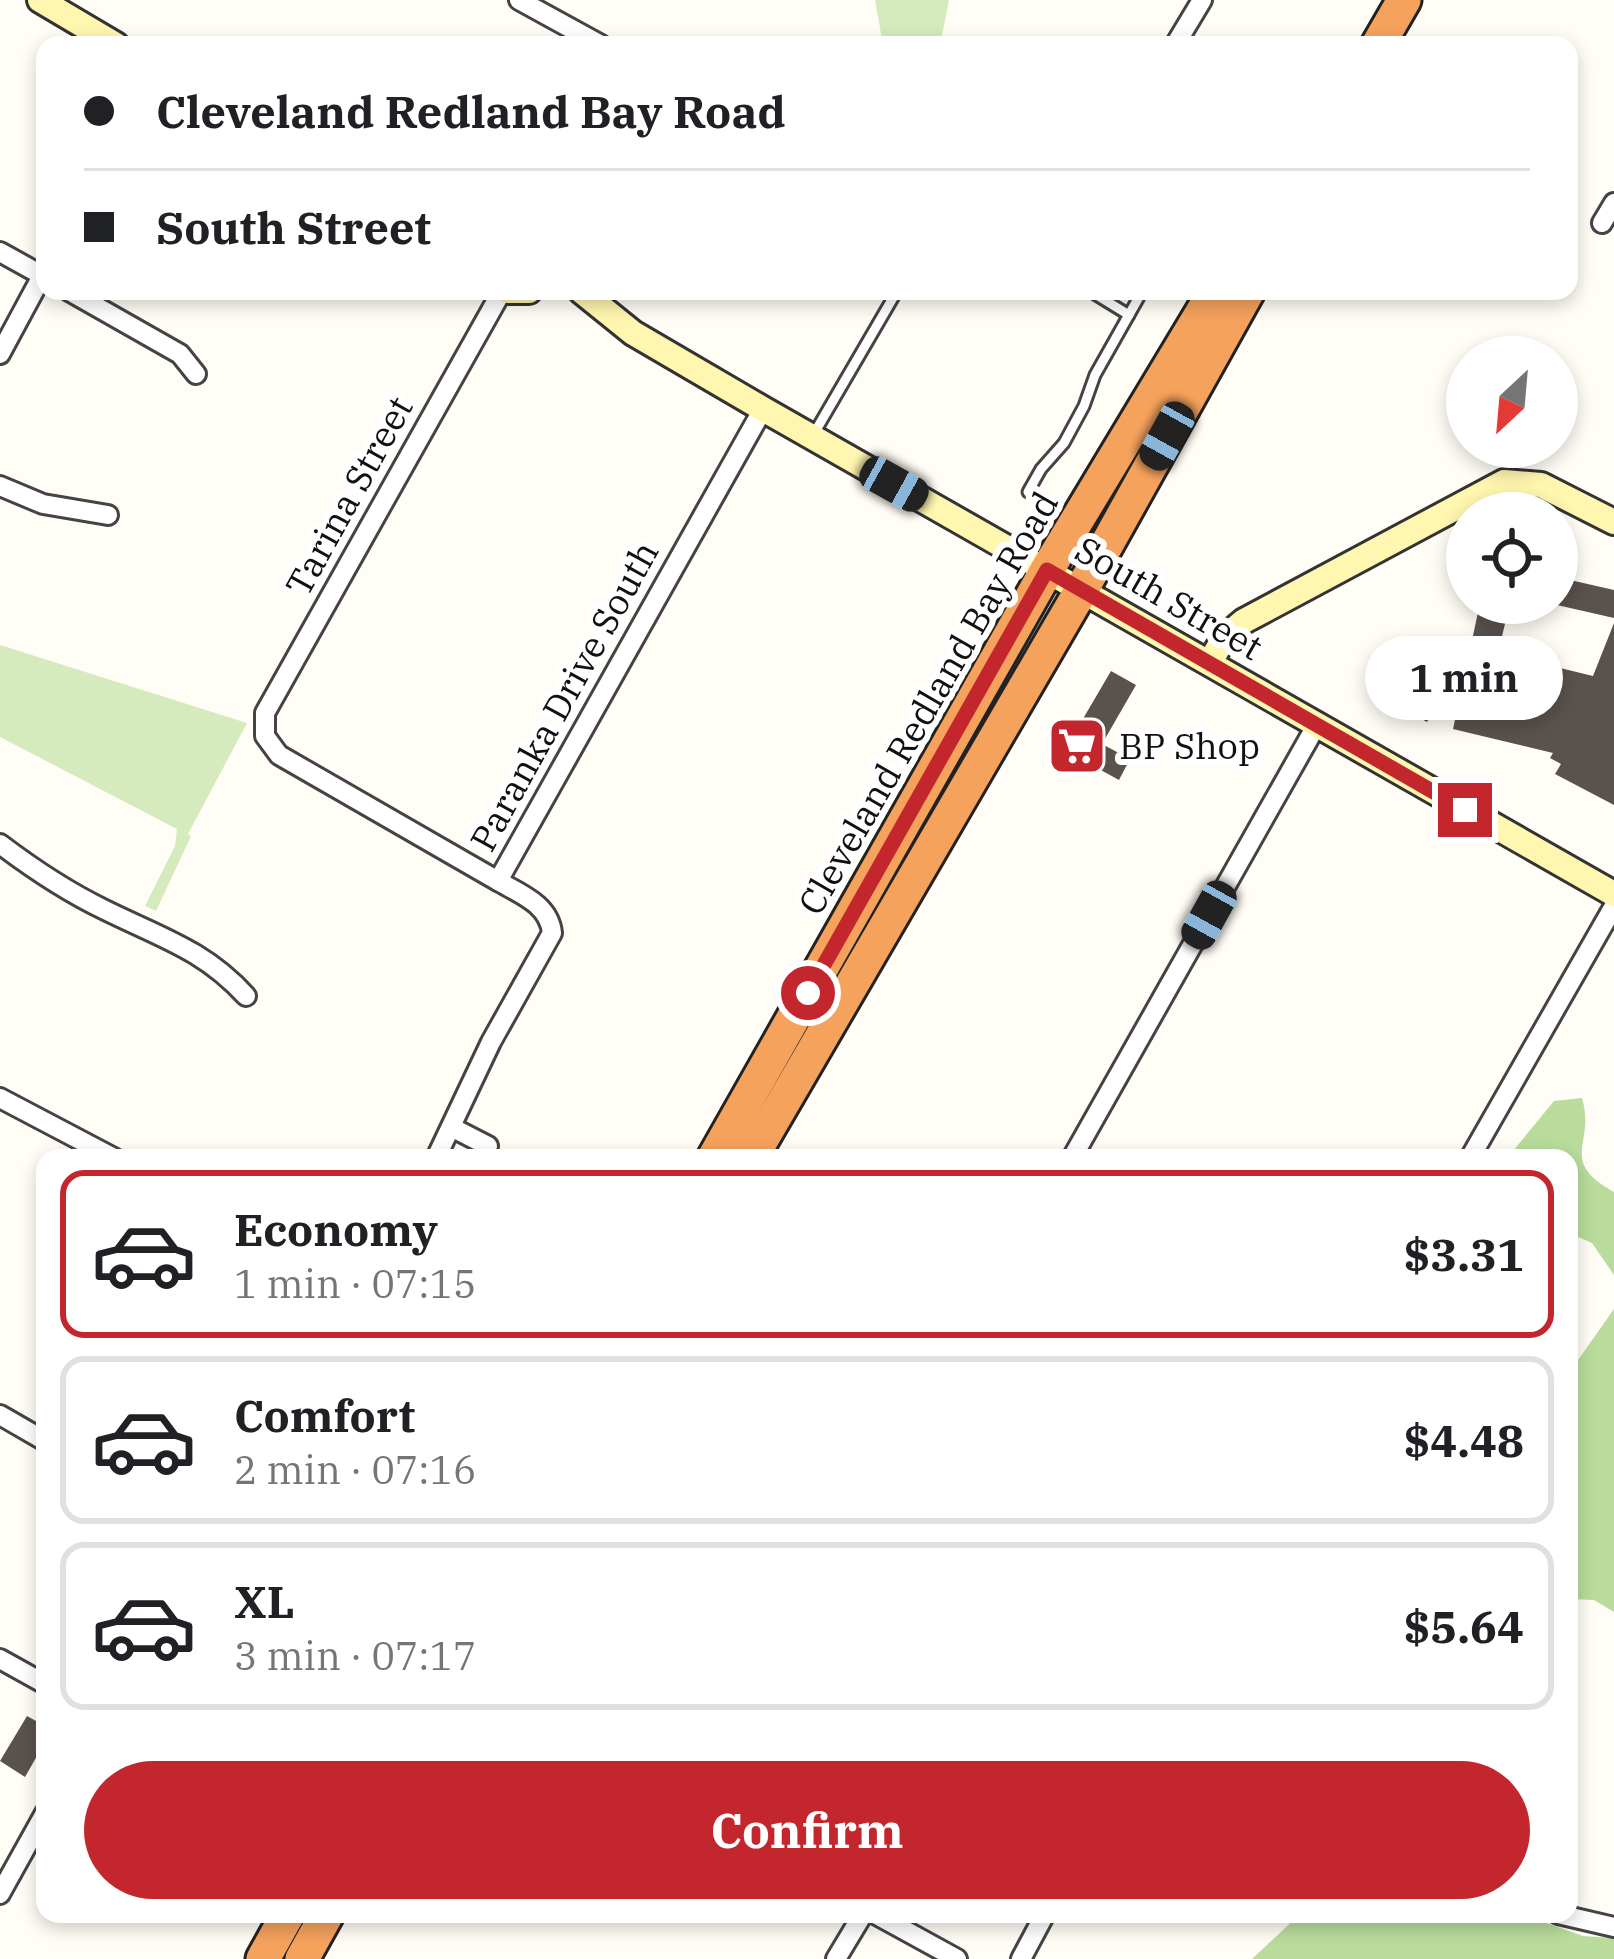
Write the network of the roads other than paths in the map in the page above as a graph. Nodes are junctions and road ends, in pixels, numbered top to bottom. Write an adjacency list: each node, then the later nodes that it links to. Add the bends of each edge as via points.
1 (40, 0): 5 (street)
2 (519, 0): 6 (street)
3 (1202, 0): 7 (street)
4 (1404, 0): 8 (highway)
5 (101, 36)
6 (585, 36)
7 (1180, 36)
8 (1383, 36)
9 (1614, 203): 10 (street)
10 (1602, 223)
11 (0, 252): 12 (street)
12 (36, 272)
13 (36, 291): 23 (street)
14 (85, 300): 24 (street, via 179,354)
15 (500, 300): 36 (street, Tarina Street, via 265,713 265,736 279,755)
16 (591, 300): 25 (street, South Street)
17 (892, 300): 26 (lane)
18 (1105, 300): 22 (lane)
19 (1137, 300): 22 (lane)
20 (1210, 300): 31 (highway, Cleveland Redland Bay Road)
21 (1243, 300): 32 (highway, Cleveland Redland Bay Road)
22 (1129, 315): 28 (lane, via 1064,443)
23 (0, 354)
24 (196, 374)
25 (763, 409): 26 (street, South Street); 36 (street, Paranka Drive South)
26 (812, 437): 31 (street, South Street)
27 (0, 486): 29 (street, via 43,505)
28 (1028, 492)
29 (108, 515)
30 (1614, 522): 33 (street, via 1541,485 1504,482 1244,621)
31 (1047, 570): 32 (street, South Street); 45 (highway, Cleveland Redland Bay Road)
32 (1082, 589): 33 (street, South Street); 46 (highway, Cleveland Redland Bay Road)
33 (1210, 662): 34 (street, South Street)
34 (1316, 726): 37 (street, South Street); 47 (street)
35 (0, 844): 39 (street, via 51,882 220,968)
36 (498, 880): 41 (street, Paranka Drive South, via 535,902 552,933)
37 (1614, 895)
38 (1614, 906): 48 (street)
39 (246, 996)
40 (0, 1098): 43 (street)
41 (453, 1128): 42 (street); 44 (street, Paranka Drive South)
42 (488, 1146)
43 (98, 1149)
44 (441, 1149)
45 (719, 1149)
46 (756, 1149)
47 (1077, 1149)
48 (1475, 1149)
49 (0, 1415): 50 (street)
50 (36, 1436)
51 (0, 1659): 52 (street)
52 (36, 1679)
53 (36, 1829): 54 (street)
54 (2, 1884)
55 (1578, 1919): 61 (street)
56 (284, 1923): 62 (highway)
57 (322, 1923): 63 (highway)
58 (858, 1923): 64 (street)
59 (891, 1923): 65 (street)
60 (1040, 1923): 66 (street)
61 (1614, 1927)
62 (263, 1959)
63 (302, 1959)
64 (836, 1959)
65 (957, 1959)
66 (1021, 1959)

